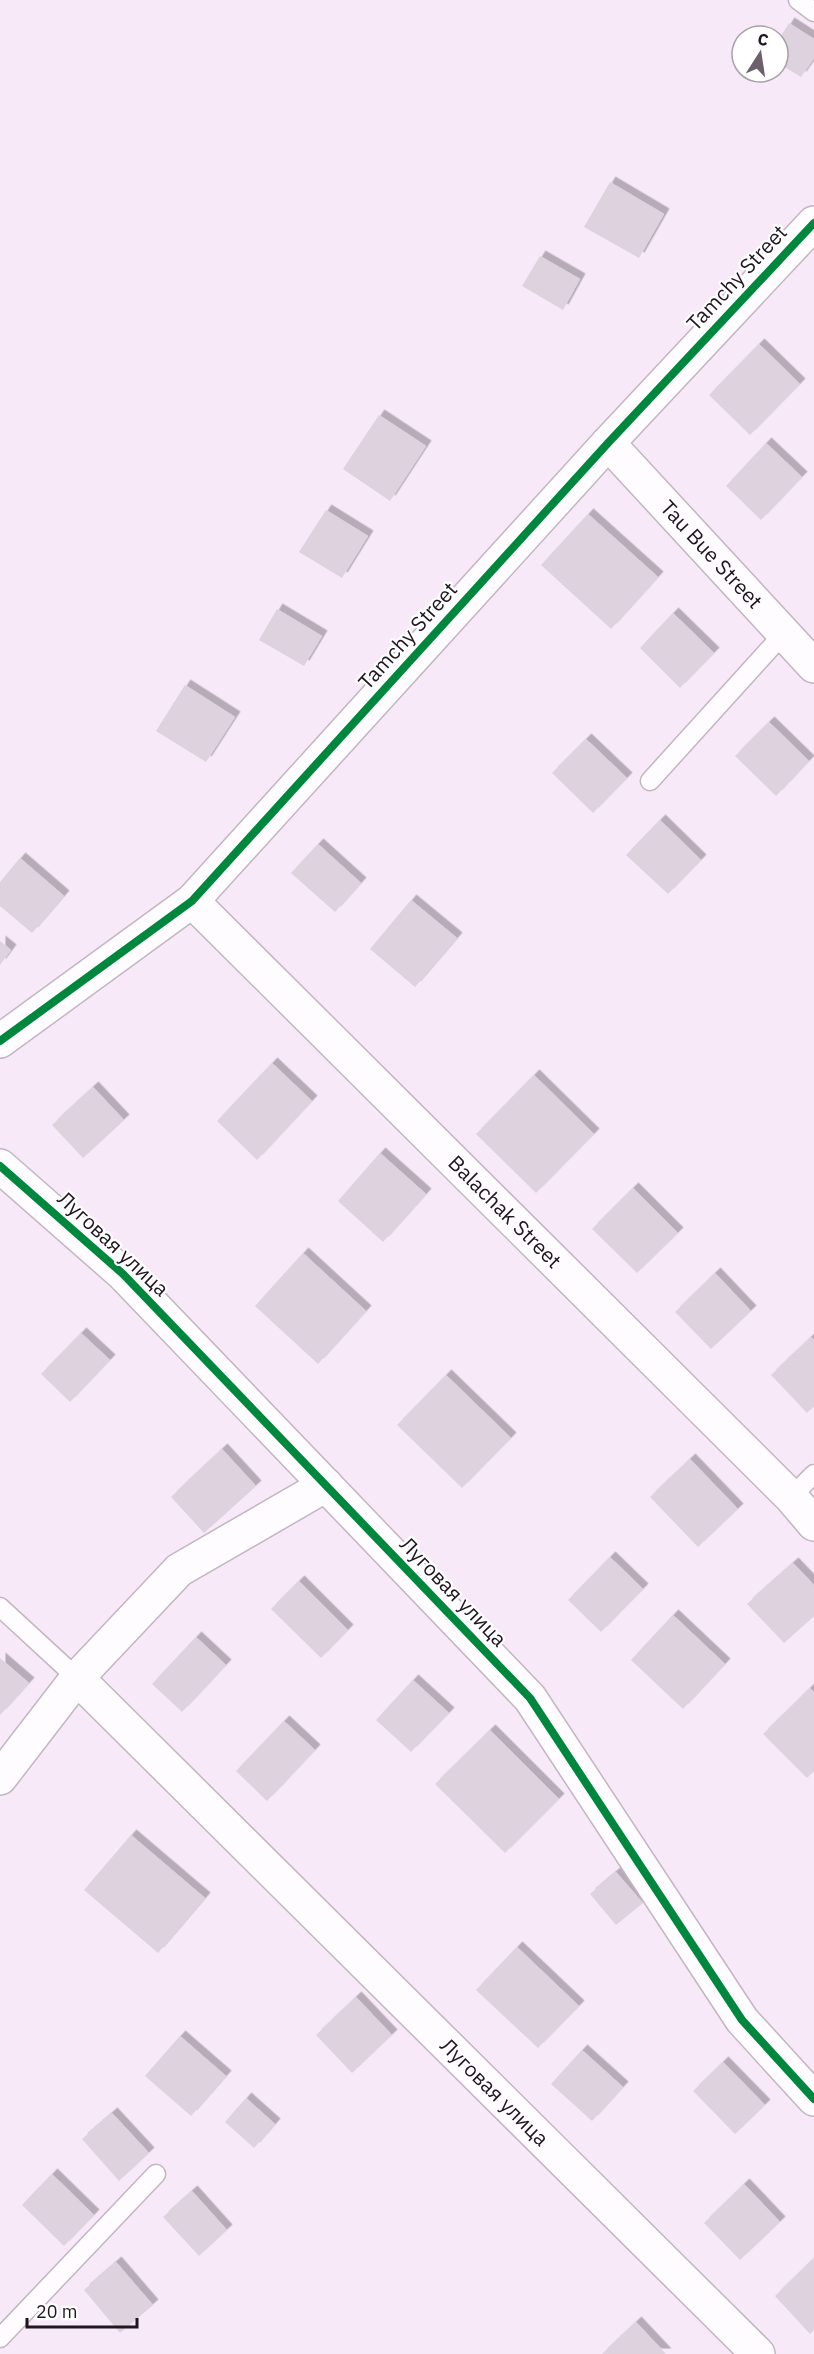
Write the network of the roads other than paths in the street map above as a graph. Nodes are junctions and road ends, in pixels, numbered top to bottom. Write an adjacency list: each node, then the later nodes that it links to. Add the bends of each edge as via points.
1 (798, 0): 2 (lane)
2 (814, 12)
3 (814, 223): 4 (street, Tamchy Street)
4 (608, 443): 5 (street, Tau Bue Street); 8 (street, Tamchy Street)
5 (783, 633): 6 (street, Tau Bue Street); 7 (lane)
6 (814, 666)
7 (650, 781)
8 (192, 901): 9 (street, Tamchy Street); 13 (street, Balachak Street)
9 (0, 1041)
10 (0, 1166): 12 (street, Луговая улица, via 123,1274)
11 (814, 1474): 13 (lane)
12 (326, 1485): 16 (street, via 179,1570); 18 (street, Луговая улица, via 530,1698 742,2020)
13 (791, 1497): 14 (street, Balachak Street)
14 (814, 1524)
15 (0, 1607): 16 (lane)
16 (77, 1678): 17 (street); 21 (street, Луговая улица)
17 (0, 1778)
18 (814, 2099)
19 (156, 2174): 20 (lane)
20 (0, 2338)
21 (758, 2354)

